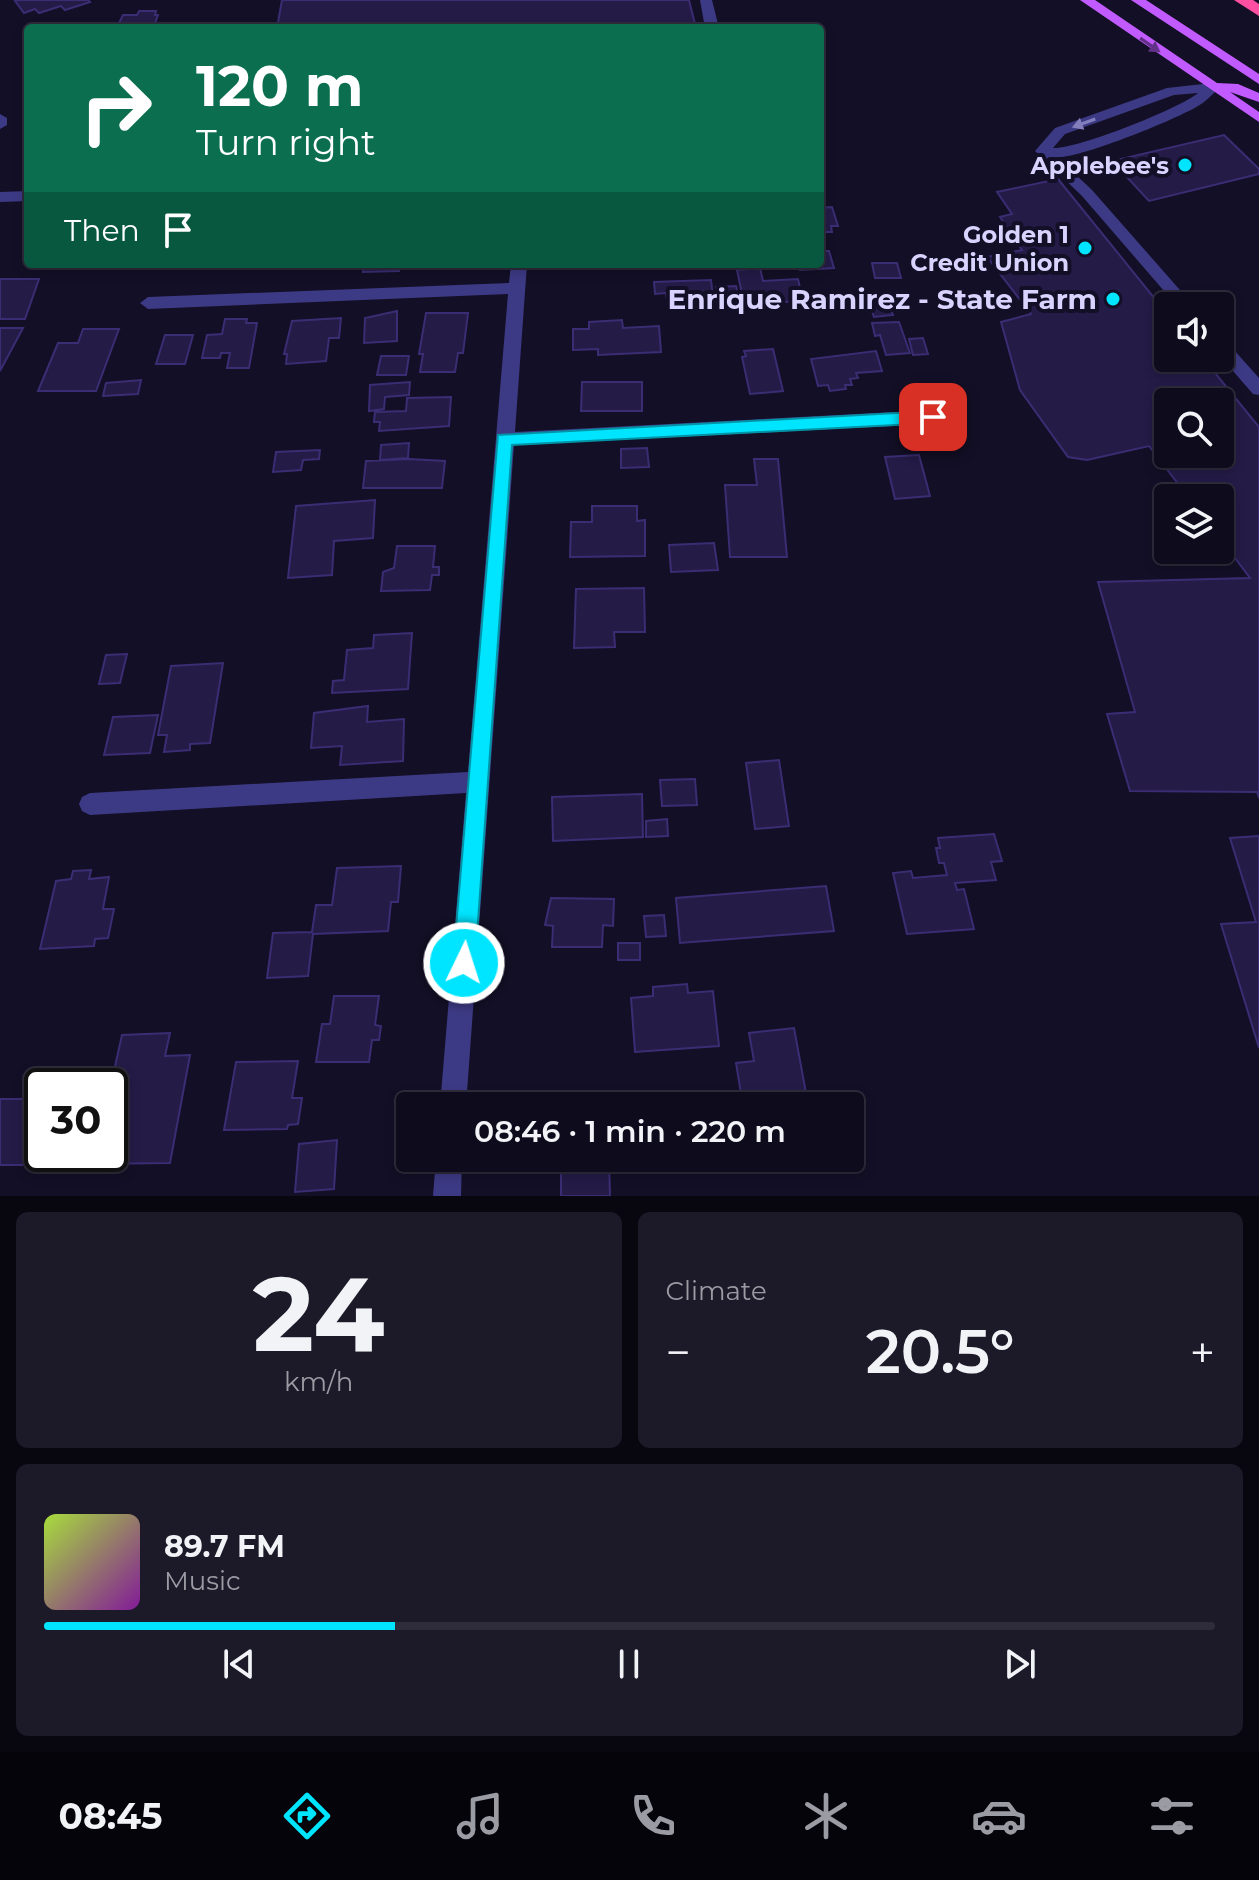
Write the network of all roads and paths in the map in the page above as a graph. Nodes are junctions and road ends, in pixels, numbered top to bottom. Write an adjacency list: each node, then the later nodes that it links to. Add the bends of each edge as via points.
1 (706, 0): 6 (street)
2 (1086, 0): 8 (main road, one-way to 8)
3 (1137, 0): 7 (main road)
4 (1242, 0): 5 (highway)
5 (1259, 11)
6 (711, 24)
7 (1259, 80)
8 (1212, 87): 9 (main road, via 1238,88); 11 (main road); 13 (street, via 1178,111 1063,153); 13 (street, one-way to 13, via 1172,91 1060,131)
9 (1259, 98)
10 (0, 118): 12 (street)
11 (1259, 118)
12 (0, 125)
13 (1042, 151): 18 (street, via 1087,193)
14 (24, 196): 15 (street)
15 (0, 197)
16 (519, 268): 17 (street)
17 (517, 288): 19 (street); 23 (street)
18 (1174, 292)
19 (148, 303)
20 (1234, 361): 21 (street)
21 (1259, 389)
22 (933, 417): 23 (street)
23 (504, 439): 24 (street)
24 (477, 782): 25 (street); 26 (street)
25 (90, 804)
26 (454, 1092)
27 (448, 1172): 28 (street)
28 (447, 1196)

